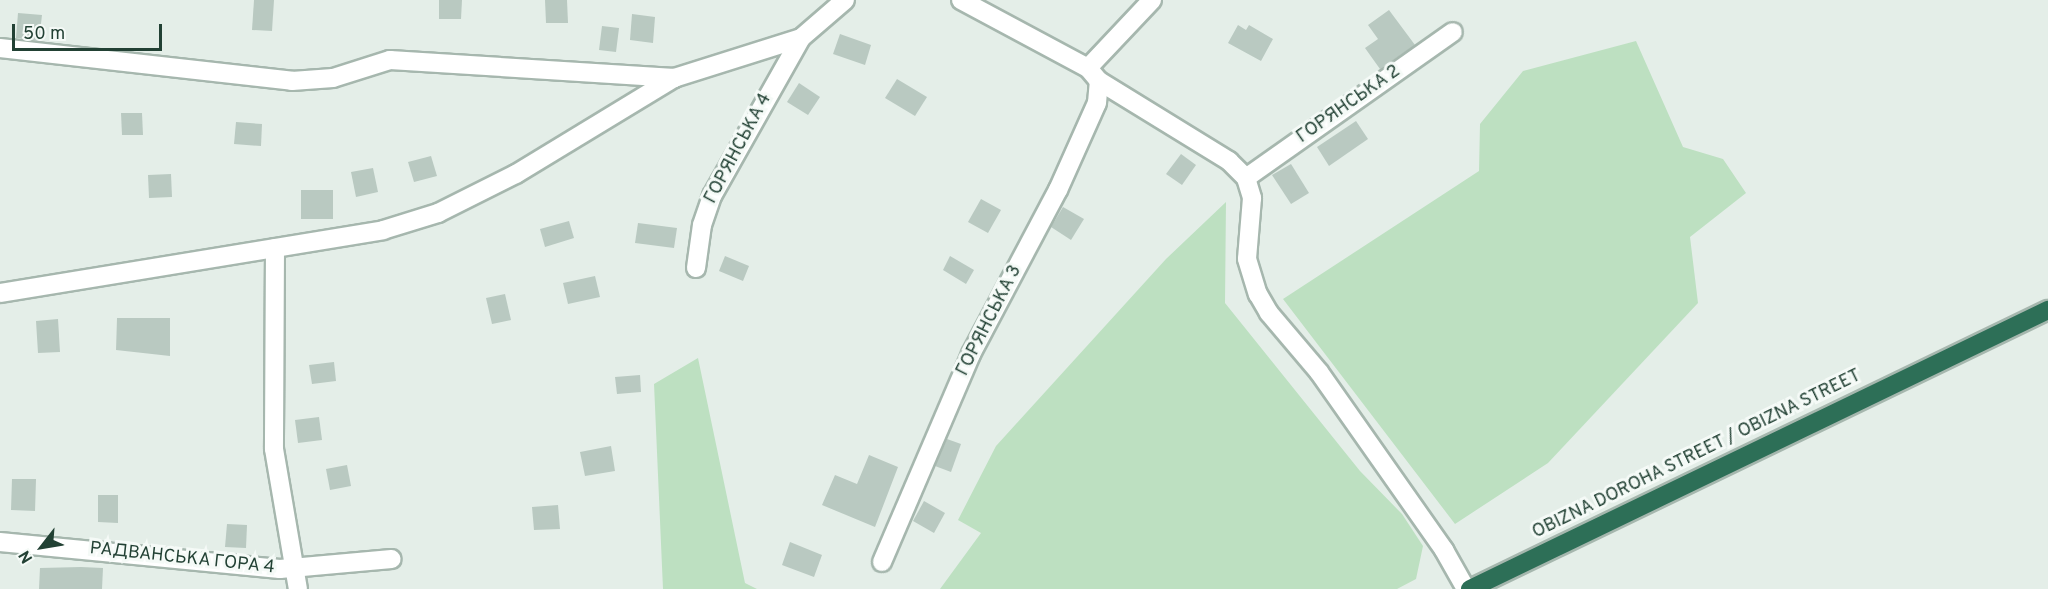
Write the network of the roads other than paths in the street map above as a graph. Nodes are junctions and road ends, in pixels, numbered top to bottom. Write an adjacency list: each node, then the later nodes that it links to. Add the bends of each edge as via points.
1 (845, 0): 5 (street)
2 (961, 0): 7 (street)
3 (1152, 0): 7 (street)
4 (1452, 32): 9 (street, ГОРЯНСЬКА 2)
5 (801, 38): 8 (street); 11 (street, ГОРЯНСЬКА 4, via 712,196 702,225)
6 (0, 48): 8 (street, via 292,81 333,78 390,60)
7 (1094, 75): 9 (street, via 1228,161); 16 (street, ГОРЯНСЬКА 3, via 1097,103 1058,190 971,354)
8 (674, 78): 10 (street, via 516,174 438,213 383,230)
9 (1246, 178): 19 (street, via 1252,198 1247,259 1258,294 1318,372)
10 (275, 248): 12 (street); 17 (street, via 274,449)
11 (696, 268)
12 (0, 293)
13 (2048, 310): 19 (highway, OBIZNA DOROHA STREET / OBIZNA STREET)
14 (0, 542): 17 (street, РАДВАНСЬКА ГОРА 4)
15 (392, 559): 17 (street, РАДВАНСЬКА ГОРА 4)
16 (882, 562)
17 (292, 568): 18 (street)
18 (298, 589)
19 (1468, 589)

